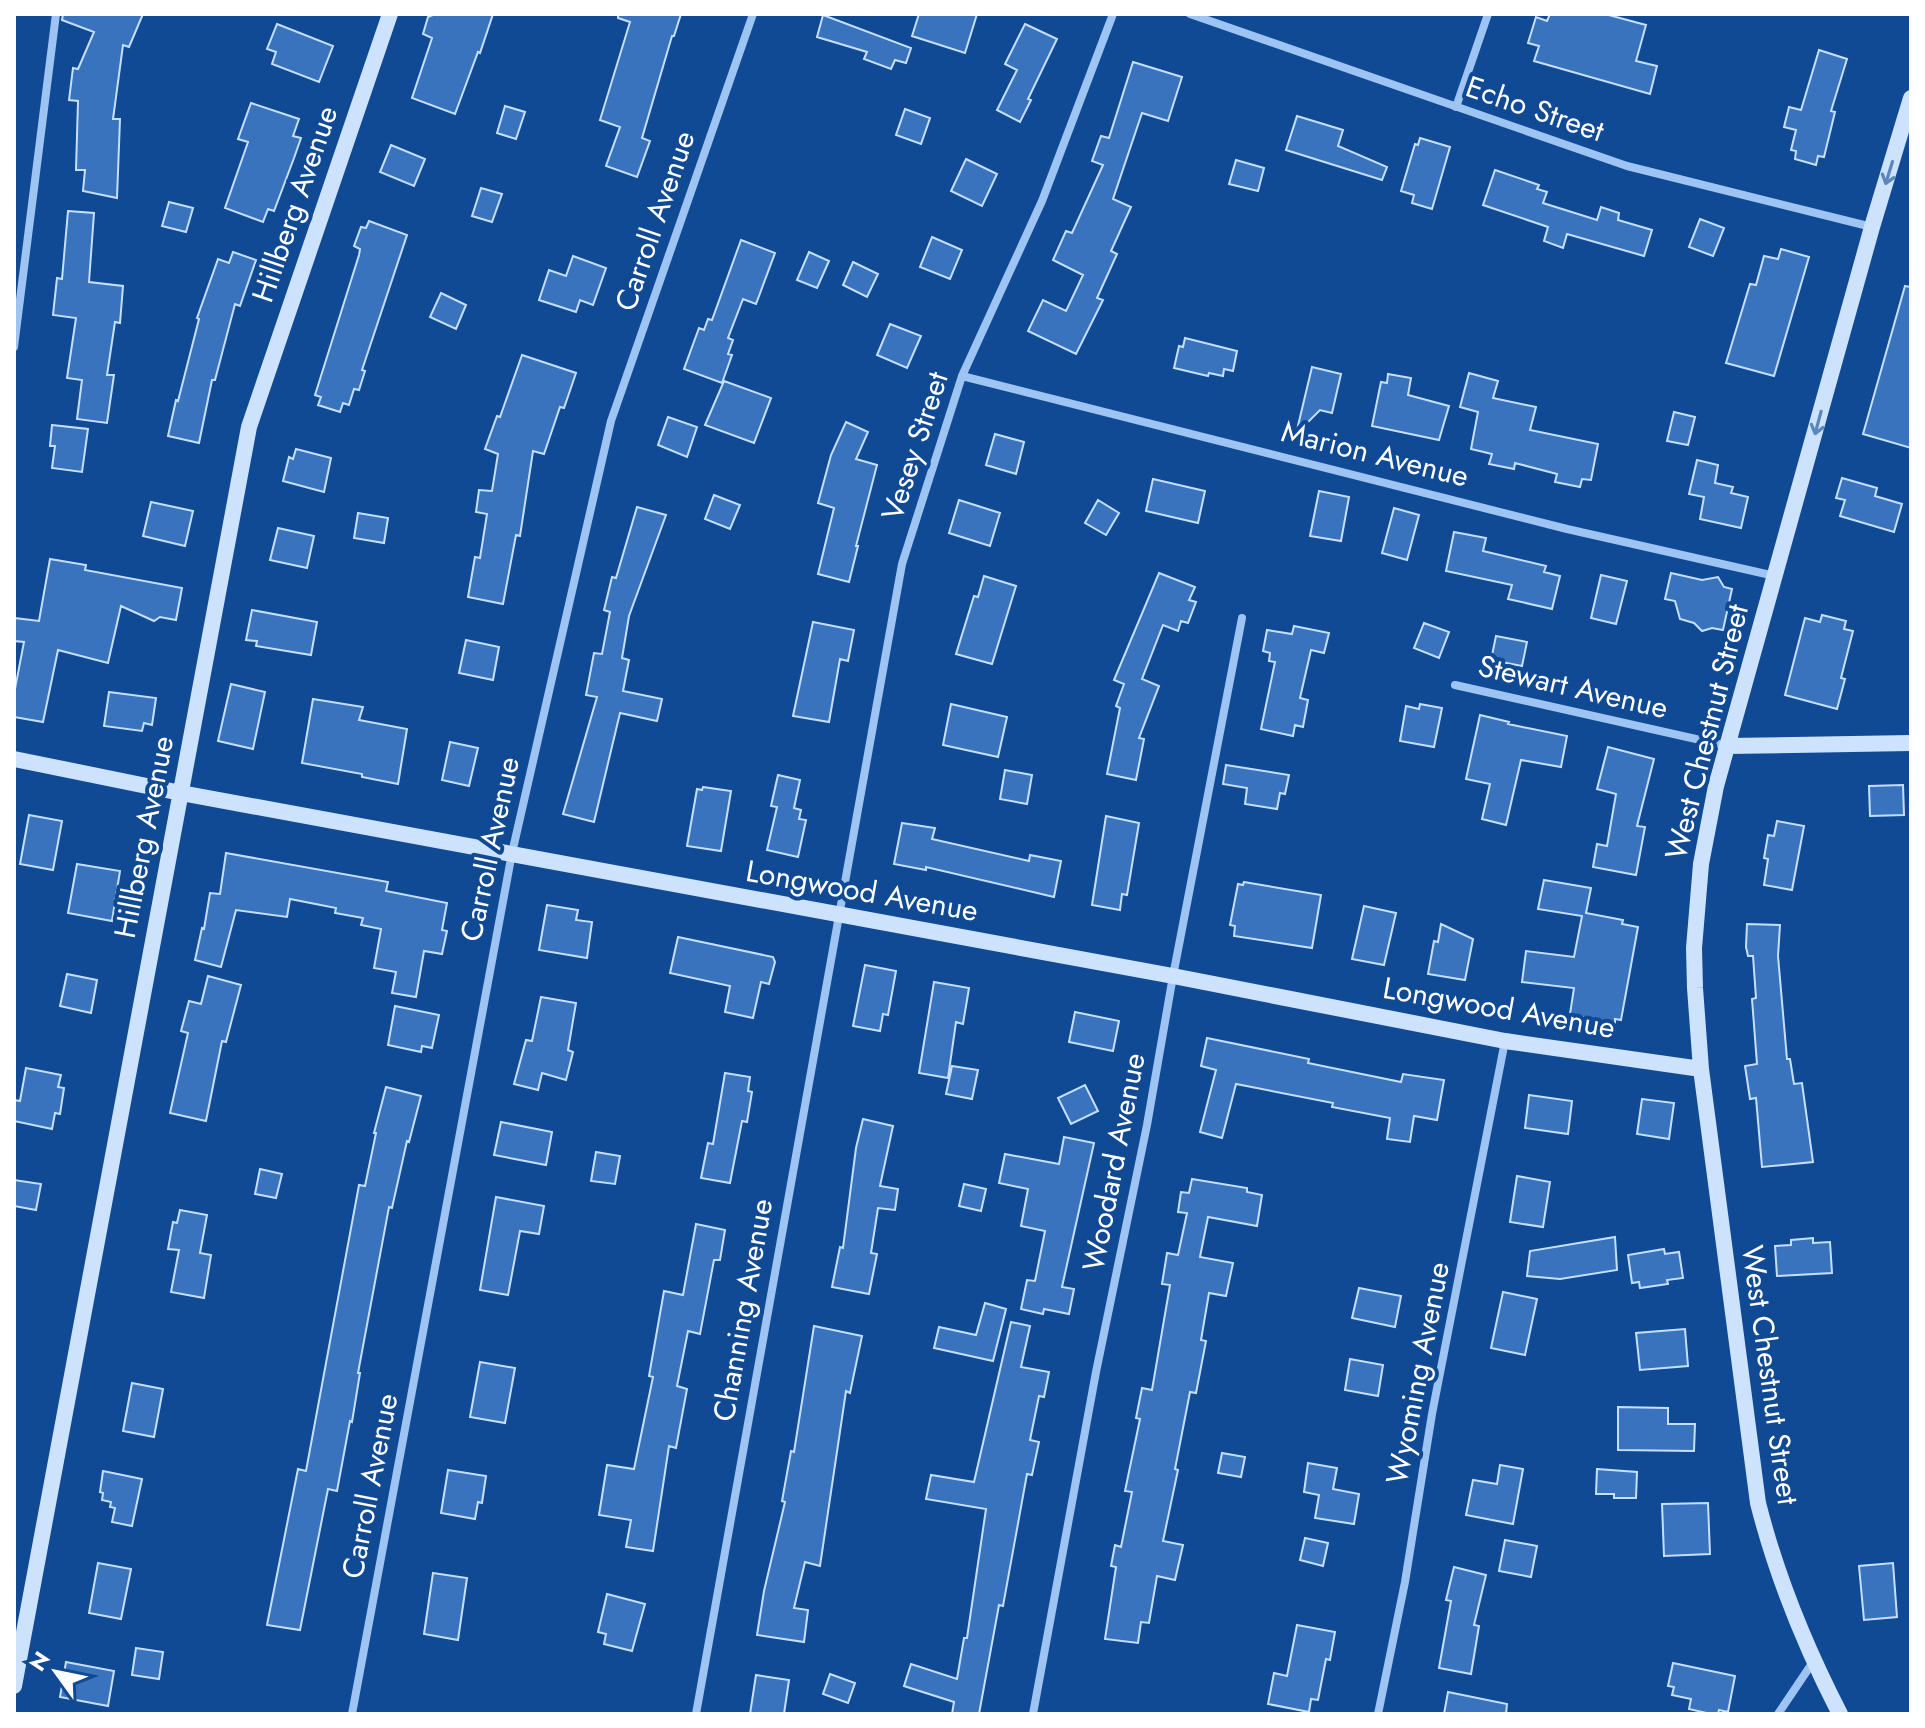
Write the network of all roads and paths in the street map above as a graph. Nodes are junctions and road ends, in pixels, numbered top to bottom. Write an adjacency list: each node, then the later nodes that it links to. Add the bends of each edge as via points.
1 (56, 14): 11 (street)
2 (390, 14): 19 (street, Hillberg Avenue, via 249,427)
3 (753, 14): 20 (street, Carroll Avenue, via 611,421)
4 (1113, 14): 12 (street, Vesey Street, via 1042,201)
5 (1190, 14): 8 (street, Echo Street)
6 (1488, 14): 8 (street)
7 (1911, 98): 9 (street, West Chestnut Street)
8 (1456, 107): 10 (street, Echo Street, via 1627,166)
9 (1906, 137): 10 (street, West Chestnut Street, one-way to 10)
10 (1872, 227): 13 (street, West Chestnut Street, one-way to 13)
11 (14, 347)
12 (962, 376): 13 (street, Marion Avenue, via 1567,529); 21 (street, Vesey Street, via 902,564)
13 (1776, 576): 17 (street, West Chestnut Street)
14 (1242, 618): 22 (street, Woodard Avenue)
15 (1455, 685): 17 (street, Stewart Avenue)
16 (1911, 743): 17 (street)
17 (1727, 746): 24 (street, West Chestnut Street, via 1707,826 1697,905 1695,988)
18 (14, 759): 19 (street, Longwood Avenue)
19 (181, 793): 20 (street, Longwood Avenue); 26 (street, Hillberg Avenue)
20 (512, 853): 21 (street, Longwood Avenue); 27 (street, Carroll Avenue)
21 (837, 915): 22 (street, Longwood Avenue); 28 (street, Channing Avenue)
22 (1173, 976): 23 (street, Longwood Avenue); 29 (street, Woodard Avenue)
23 (1505, 1041): 24 (street, Longwood Avenue); 30 (street, Wyoming Avenue)
24 (1701, 1069): 25 (street, West Chestnut Street, via 1758,1503 1777,1572)
25 (1813, 1662): 31 (street); 32 (street, West Chestnut Street)
26 (14, 1686)
27 (352, 1714)
28 (696, 1714)
29 (1033, 1714)
30 (1378, 1714)
31 (1778, 1714)
32 (1840, 1714)

